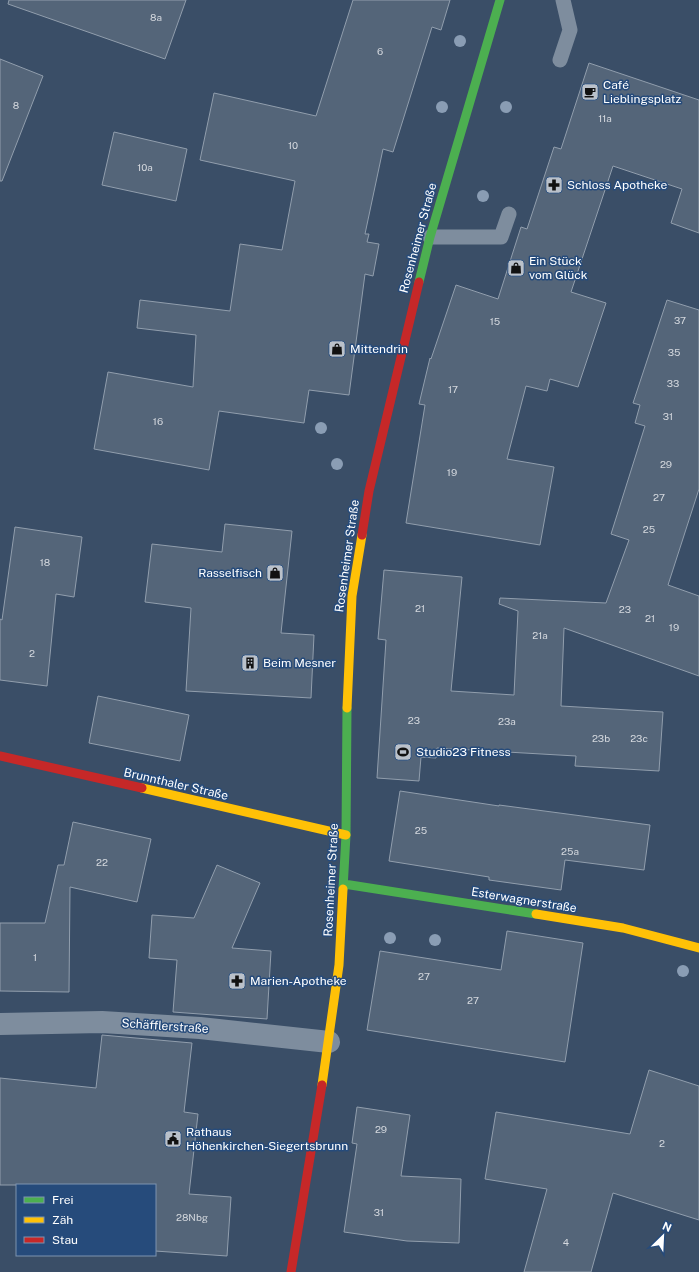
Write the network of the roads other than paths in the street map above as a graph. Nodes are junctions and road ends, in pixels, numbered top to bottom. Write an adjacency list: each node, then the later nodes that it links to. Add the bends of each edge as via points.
1 (500, 0): 5 (street, Rosenheimer Straße)
2 (563, 0): 3 (lane, via 570,30)
3 (560, 60)
4 (509, 214): 5 (lane, via 501,237)
5 (430, 237): 7 (street, Rosenheimer Straße, via 369,491 352,596 346,727)
6 (0, 756): 7 (street, Brunnthaler Straße)
7 (346, 835): 8 (street, Rosenheimer Straße)
8 (344, 884): 9 (street, Esterwagnerstraße, via 623,928); 11 (street, Rosenheimer Straße, via 339,965)
9 (699, 948)
10 (0, 1024): 11 (street, Schäfflerstraße, via 102,1022 200,1028)
11 (329, 1042): 12 (street, Rosenheimer Straße)
12 (292, 1272)

